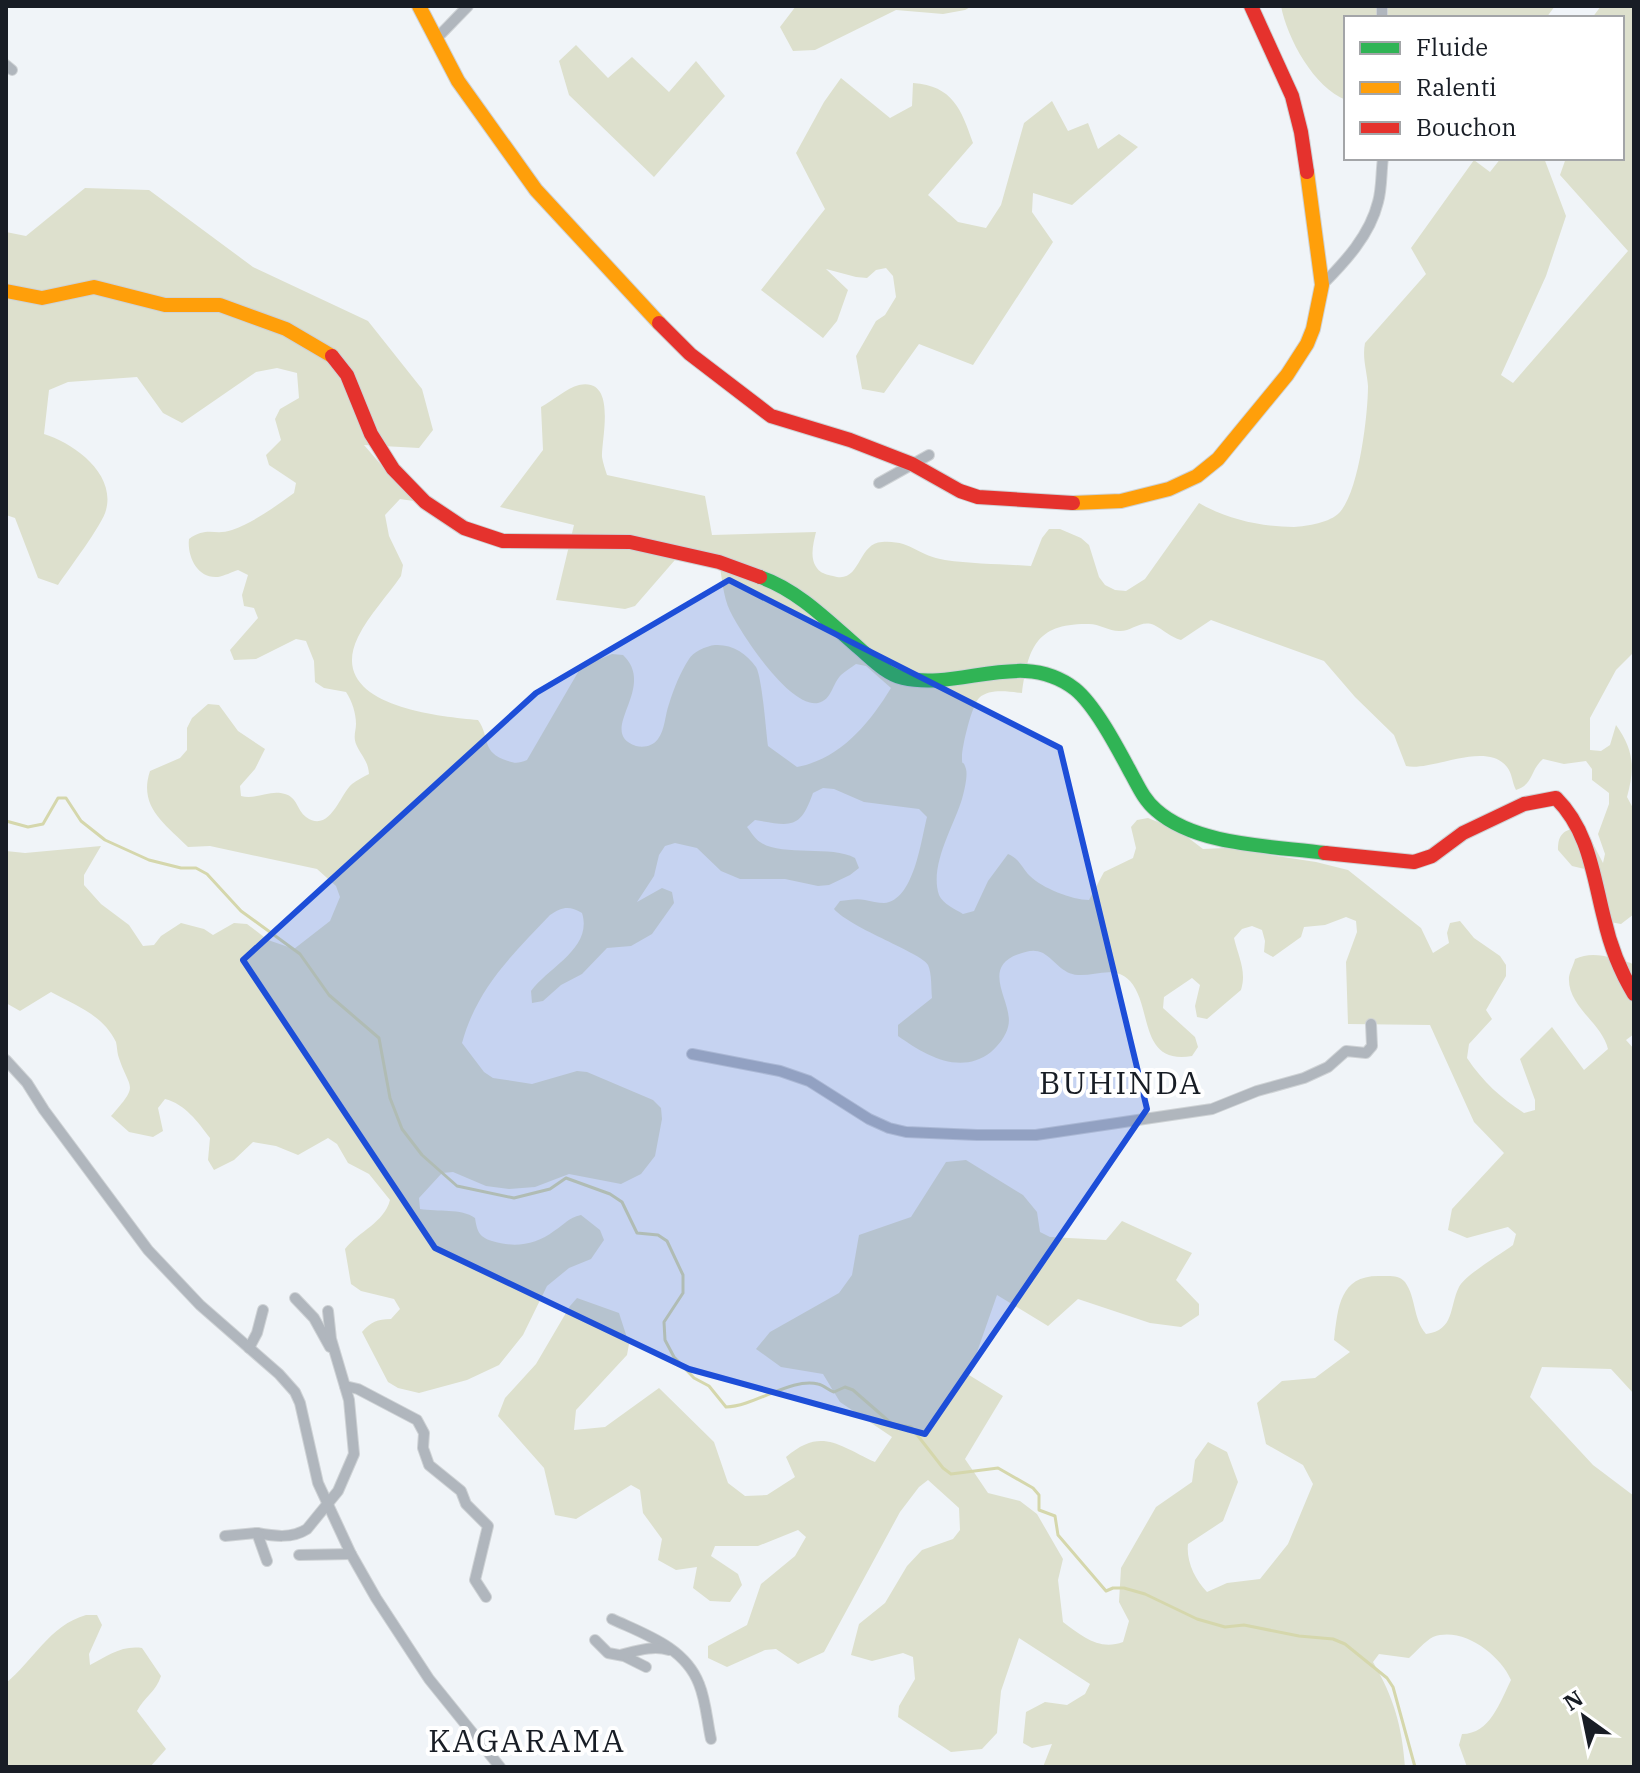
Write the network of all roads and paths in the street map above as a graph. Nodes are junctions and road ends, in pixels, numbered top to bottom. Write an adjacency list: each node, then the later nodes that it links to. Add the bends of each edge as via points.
1 (419, 6): 4 (street)
2 (468, 6): 4 (street)
3 (1251, 6): 6 (street, via 1292,96)
4 (435, 40): 9 (street, via 536,190 690,354 771,416)
5 (1383, 160): 6 (street, via 1378,203 1369,224 1344,264)
6 (1322, 285): 9 (street, via 1307,344 1287,375 1218,459 1169,489 1121,501 1061,504 978,497)
7 (6, 291): 11 (street, via 48,298 96,287 166,305 222,305 322,348 355,386 372,435 401,479 427,503 482,538 630,542 719,562 767,579 803,600 882,668 901,678 927,681 1019,669 1049,675 1086,701 1157,812 1214,838 1414,862 1524,804 1556,798 1570,812 1587,848 1608,932)
8 (929, 455): 9 (street)
9 (912, 464): 10 (street)
10 (879, 483)
11 (1634, 994)
12 (1371, 1024): 13 (street, via 1372,1046 1366,1053 1346,1051 1304,1078 1212,1109 1036,1135 889,1128 809,1081)
13 (692, 1054)
14 (6, 1060): 18 (street, via 148,1250)
15 (295, 1298): 19 (street, via 314,1318)
16 (263, 1310): 18 (street)
17 (328, 1311): 19 (street)
18 (249, 1348): 21 (street, via 295,1392)
19 (335, 1356): 20 (street)
20 (345, 1386): 21 (street, via 354,1454); 27 (street, via 417,1420 429,1465 461,1491 488,1526 475,1580)
21 (327, 1506): 22 (street, via 300,1533); 24 (street)
22 (257, 1533): 23 (street); 26 (street)
23 (225, 1536)
24 (351, 1554): 25 (street); 34 (street, via 429,1679)
25 (299, 1555)
26 (267, 1561)
27 (486, 1597)
28 (612, 1619): 30 (street)
29 (595, 1640): 31 (street, via 608,1653)
30 (679, 1654): 31 (street, via 662,1648); 33 (street, via 700,1686)
31 (620, 1655): 32 (street)
32 (646, 1667)
33 (711, 1739)
34 (500, 1767)

